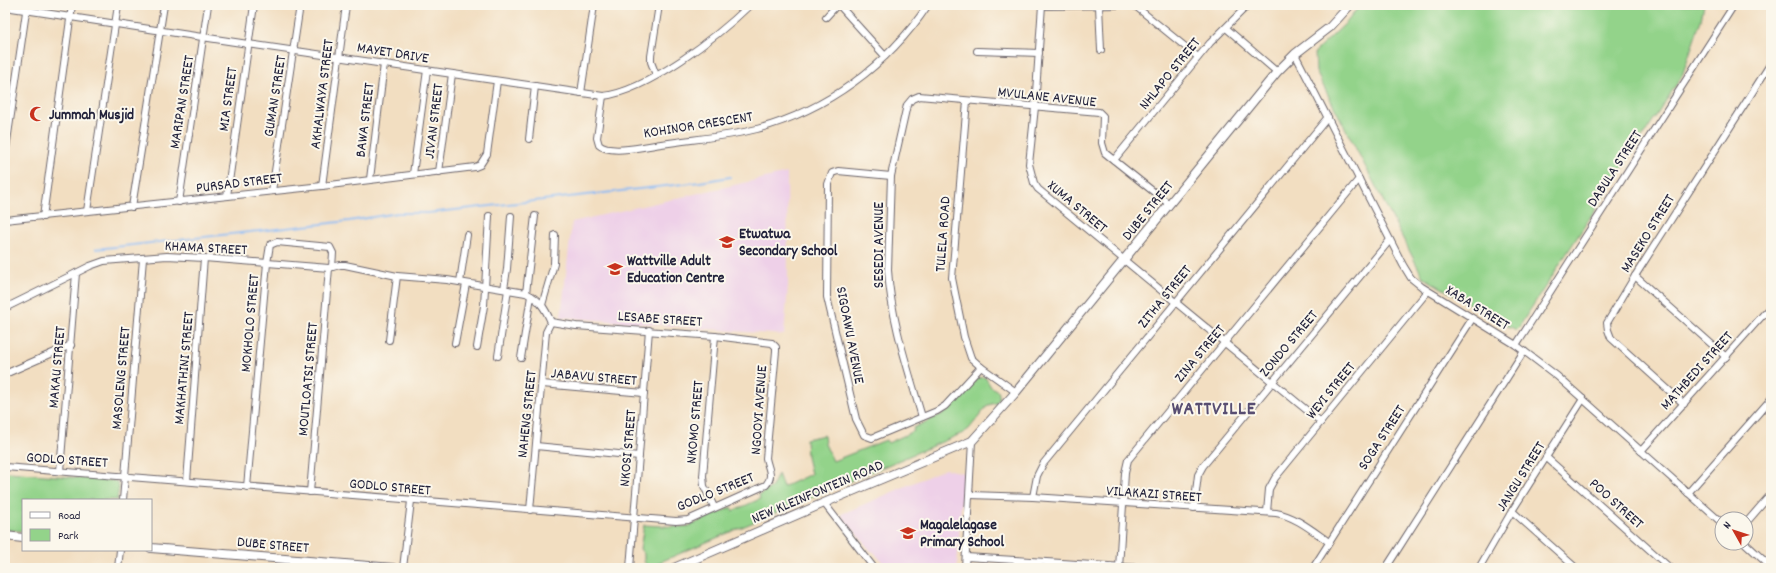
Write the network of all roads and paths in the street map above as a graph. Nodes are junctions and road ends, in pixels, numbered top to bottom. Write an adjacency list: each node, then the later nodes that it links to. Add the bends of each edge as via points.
1 (72, 5): 23 (street)
2 (118, 5): 25 (street)
3 (164, 5): 27 (street)
4 (208, 5): 28 (street, MARIPAN STREET)
5 (254, 5): 29 (street, MIA STREET)
6 (300, 5): 30 (street, GUMAN STREET)
7 (346, 5): 35 (street, AKHALWAYA STREET)
8 (594, 5): 46 (street)
9 (659, 5): 43 (street, via 651,56)
10 (748, 5): 43 (street, MAYET DRIVE, via 687,57)
11 (838, 5): 24 (street); 36 (street)
12 (928, 5): 36 (street, KOHINOR CRESCENT)
13 (1042, 5): 14 (street); 33 (street, XUMA STREET)
14 (1083, 5): 20 (street)
15 (1117, 5): 20 (street)
16 (1134, 5): 37 (street)
17 (1248, 5): 26 (street, NHLAPO STREET)
18 (1350, 5): 34 (street, DUBE STREET, via 1323,34)
19 (1734, 5): 101 (street, DABULA STREET)
20 (1099, 6): 31 (street)
21 (5, 7): 22 (street, MAYET DRIVE)
22 (27, 7): 23 (street, MAYET DRIVE); 53 (street)
23 (70, 17): 25 (street, MAYET DRIVE); 70 (street)
24 (826, 17)
25 (115, 24): 27 (street, MAYET DRIVE); 66 (street)
26 (1226, 28): 37 (street, NHLAPO STREET); 41 (street)
27 (160, 31): 28 (street, MAYET DRIVE); 65 (street)
28 (204, 37): 29 (street, MAYET DRIVE); 63 (street, MARIPAN STREET)
29 (248, 44): 30 (street, MAYET DRIVE); 62 (street, MIA STREET)
30 (294, 50): 35 (street, MAYET DRIVE); 61 (street, GUMAN STREET)
31 (1101, 50)
32 (977, 51): 33 (street)
33 (1039, 53): 49 (street, XUMA STREET)
34 (1295, 54): 41 (street, DUBE STREET); 50 (street, XABA STREET)
35 (339, 56): 39 (street, MAYET DRIVE); 60 (street, AKHALWAYA STREET)
36 (885, 56): 47 (street, KOHINOR CRESCENT, via 857,80 812,109 757,129 709,138 624,149 603,148 597,138)
37 (1198, 57): 54 (street, NHLAPO STREET)
38 (1771, 62): 82 (street, MASEKO STREET)
39 (384, 64): 40 (street, MAYET DRIVE); 58 (street, BAWA STREET)
40 (427, 70): 42 (street, MAYET DRIVE); 56 (street)
41 (1277, 72): 64 (street, DUBE STREET)
42 (452, 74): 44 (street, MAYET DRIVE); 55 (street, JIVAN STREET)
43 (656, 75): 47 (street, MAYET DRIVE, via 626,91)
44 (497, 81): 45 (street, MAYET DRIVE); 55 (street, PURSAD STREET, via 487,154 480,165)
45 (535, 86): 46 (street, MAYET DRIVE); 52 (street)
46 (581, 93): 47 (street, MAYET DRIVE)
47 (603, 96)
48 (967, 101): 49 (street, MVULANE AVENUE); 51 (street, MVULANE AVENUE, via 919,96 909,101); 107 (street, TULELA ROAD, via 952,278 968,351)
49 (1035, 107): 54 (street, MVULANE AVENUE, via 1094,111 1102,114 1103,149); 77 (street, XUMA STREET, via 1030,164 1034,183 1048,198)
50 (1328, 117): 59 (street, XABA STREET); 88 (street, ZITHA STREET)
51 (904, 118): 57 (street, SESEDI AVENUE)
52 (529, 139)
53 (5, 155)
54 (1114, 160): 64 (street, MVULANE AVENUE)
55 (439, 172): 56 (street, PURSAD STREET)
56 (413, 174): 58 (street, PURSAD STREET)
57 (891, 176): 116 (street, SESEDI AVENUE, via 889,285 902,346); 116 (street, SIGOAWU AVENUE, via 838,171 832,174 828,184 828,297 856,419 862,432 869,437 878,436)
58 (370, 179): 60 (street, PURSAD STREET)
59 (1359, 179): 74 (street, XABA STREET); 99 (street, ZINA STREET)
60 (322, 186): 61 (street, PURSAD STREET)
61 (272, 191): 62 (street, PURSAD STREET)
62 (227, 196): 63 (street, PURSAD STREET)
63 (178, 202): 65 (street, PURSAD STREET)
64 (1170, 204): 77 (street, DUBE STREET)
65 (132, 207): 66 (street, PURSAD STREET)
66 (87, 212): 70 (street, PURSAD STREET)
67 (488, 216): 84 (street)
68 (511, 216): 85 (street)
69 (535, 216): 87 (street)
70 (43, 217): 71 (street, PURSAD STREET)
71 (5, 220)
72 (467, 235): 83 (street)
73 (555, 235): 89 (street, via 554,264)
74 (1390, 240): 86 (street, XABA STREET, via 1411,278); 109 (street, ZONDO STREET)
75 (204, 258): 76 (street, KHAMA STREET, via 167,256); 78 (street, KHAMA STREET); 126 (street, MAKHATHINI STREET)
76 (143, 259): 80 (street, KHAMA STREET, via 104,261); 125 (street, MASOLENG STREET)
77 (1123, 261): 88 (street, XUMA STREET); 111 (street, DUBE STREET)
78 (267, 263): 79 (street, KHAMA STREET); 79 (street, MOKHOLO STREET, via 270,245 276,242 330,247 333,253); 128 (street, MOKHOLO STREET)
79 (330, 268): 81 (street, KHAMA STREET, via 345,265); 129 (street, MOUTLOATSI STREET)
80 (76, 273): 91 (street); 100 (street, MAKAU STREET)
81 (397, 276): 83 (street, KHAMA STREET); 96 (street)
82 (1635, 276): 105 (street); 115 (street, MASEKO STREET, via 1609,319 1609,334)
83 (463, 283): 84 (street, KHAMA STREET); 98 (street)
84 (484, 286): 85 (street, KHAMA STREET); 102 (street, via 484,306)
85 (506, 289): 87 (street, KHAMA STREET); 104 (street)
86 (1428, 291): 92 (street, XABA STREET); 117 (street, WEYI STREET)
87 (529, 294): 89 (street); 106 (street)
88 (1175, 303): 99 (street, XUMA STREET); 133 (street, ZITHA STREET, via 1043,464 1037,476)
89 (542, 305): 93 (street)
90 (1771, 306): 105 (street, MATHBEDI STREET)
91 (5, 308)
92 (1472, 319): 101 (street, XABA STREET); 148 (street, SOGA STREET)
93 (551, 322): 94 (street, LESABE STREET); 110 (street, NAHENG STREET, via 546,332)
94 (649, 330): 95 (street, LESABE STREET); 112 (street, NKOSI STREET)
95 (714, 336): 97 (street, LESABE STREET); 138 (street, NKOMO STREET, via 703,482)
96 (389, 340)
97 (767, 341): 127 (street, NGOOYI AVENUE, via 774,344 776,351 766,458 771,475)
98 (455, 343)
99 (1224, 343): 109 (street, XUMA STREET); 137 (street, ZINA STREET, via 1128,460 1125,466)
100 (71, 345): 108 (street); 124 (street, MAKAU STREET)
101 (1516, 345): 103 (street, XABA STREET)
102 (477, 347)
103 (1524, 351): 113 (street, XABA STREET); 166 (street)
104 (498, 356)
105 (1726, 357): 115 (street, MATHBEDI STREET)
106 (521, 358)
107 (981, 367): 111 (street, TULELA ROAD); 116 (street, via 945,406)
108 (5, 374)
109 (1272, 383): 117 (street, XUMA STREET); 139 (street, ZONDO STREET, via 1200,471)
110 (542, 384): 112 (street, JABAVU STREET); 119 (street, NAHENG STREET)
111 (1016, 392): 118 (street, DUBE STREET)
112 (644, 393): 121 (street, NKOSI STREET)
113 (1583, 399): 120 (street, XABA STREET); 122 (street, JANGU STREET)
114 (1771, 399): 130 (street)
115 (1684, 404): 120 (street, MATHBEDI STREET)
116 (922, 417)
117 (1321, 422): 142 (street, WEYI STREET, via 1271,484)
118 (972, 441): 132 (street); 136 (street, NEW KLEINFONTEIN ROAD)
119 (536, 446): 121 (street); 140 (street, NAHENG STREET)
120 (1641, 452): 130 (street, XABA STREET)
121 (639, 456): 145 (street, NKOSI STREET)
122 (1547, 458): 141 (street, JANGU STREET); 169 (street, POO STREET)
123 (5, 467): 124 (street, GODLO STREET)
124 (60, 471): 125 (street, GODLO STREET)
125 (124, 476): 126 (street, GODLO STREET); 134 (street, MASOLENG STREET)
126 (187, 481): 128 (street, GODLO STREET)
127 (766, 484): 138 (street, GODLO STREET)
128 (248, 487): 129 (street, GODLO STREET)
129 (310, 492): 135 (street, GODLO STREET)
130 (1688, 493): 144 (street, XABA STREET)
131 (1771, 494): 143 (street)
132 (970, 495): 133 (street, VILAKAZI STREET); 152 (street)
133 (1034, 497): 137 (street, VILAKAZI STREET)
134 (123, 499)
135 (411, 501): 140 (street, GODLO STREET); 158 (street)
136 (824, 502): 153 (street); 160 (street, NEW KLEINFONTEIN ROAD)
137 (1123, 504): 139 (street, VILAKAZI STREET); 154 (street, ZINA STREET)
138 (714, 507): 145 (street, GODLO STREET, via 681,521)
139 (1194, 508): 142 (street, VILAKAZI STREET)
140 (530, 510): 145 (street, GODLO STREET)
141 (1512, 511): 167 (street, JANGU STREET); 168 (street)
142 (1267, 512): 148 (street, VILAKAZI STREET, via 1287,516)
143 (1754, 514)
144 (1714, 516)
145 (634, 518): 159 (street, NKOSI STREET)
146 (5, 536): 147 (street)
147 (22, 538)
148 (1329, 542): 165 (street, SOGA STREET)
149 (152, 548): 157 (street, DUBE STREET)
150 (120, 551): 156 (street)
151 (1754, 551): 155 (street)
152 (966, 557): 154 (street); 163 (street)
153 (869, 562): 161 (street); 162 (street)
154 (1119, 567): 164 (street)
155 (1771, 567)
156 (118, 568)
157 (393, 568)
158 (403, 568)
159 (630, 568)
160 (674, 568)
161 (864, 568)
162 (874, 568)
163 (965, 568)
164 (1140, 568)
165 (1313, 568)
166 (1386, 568)
167 (1480, 568)
168 (1576, 568)
169 (1670, 568)

